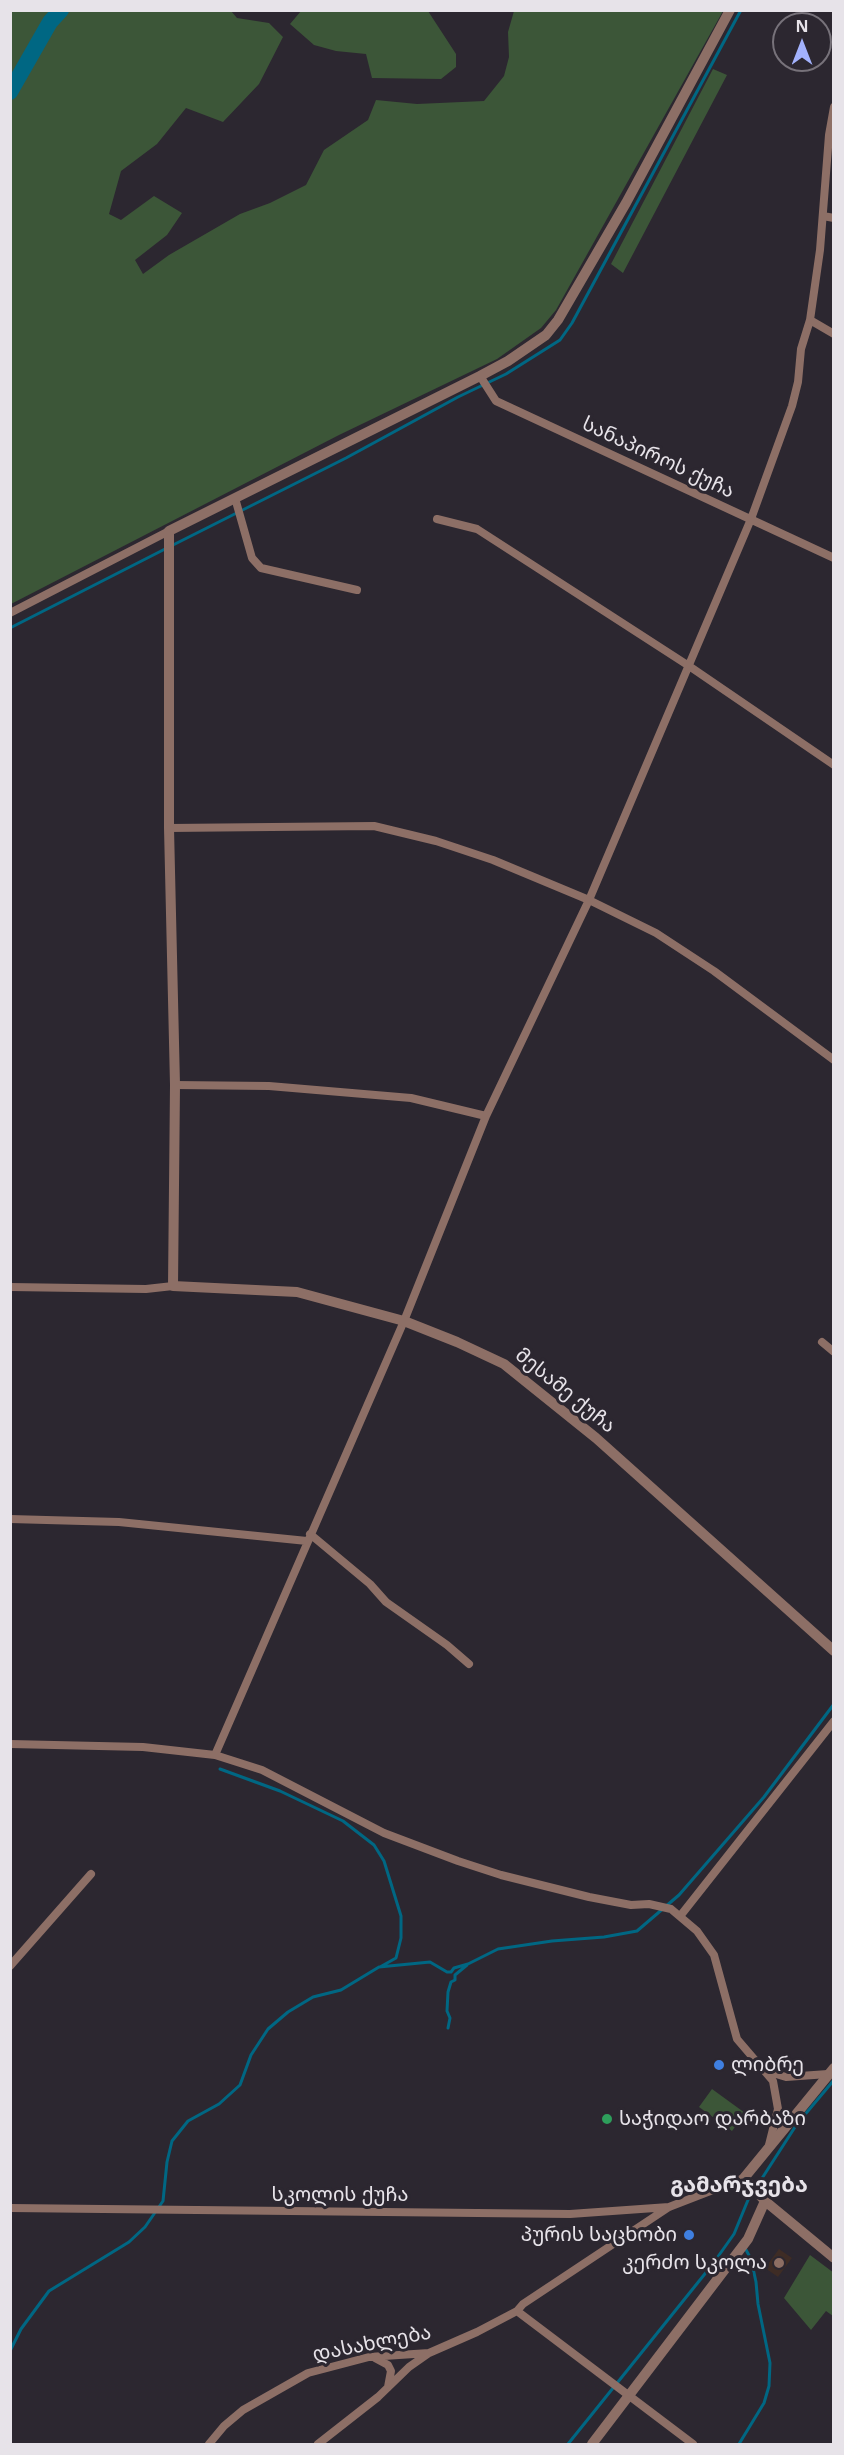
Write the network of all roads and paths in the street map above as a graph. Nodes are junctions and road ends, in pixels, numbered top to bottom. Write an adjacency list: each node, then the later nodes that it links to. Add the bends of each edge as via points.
1 (730, 10): 7 (street, via 558,320 529,348)
2 (834, 107): 3 (street)
3 (823, 216): 4 (street); 5 (street)
4 (834, 218)
5 (810, 321): 6 (street); 10 (street, via 792,406)
6 (834, 334)
7 (480, 376): 8 (street); 10 (street, სანაპიროს ქუჩა, via 496,401)
8 (235, 498): 11 (street); 13 (street, via 252,558 261,568)
9 (437, 519): 15 (street, via 477,529)
10 (751, 519): 12 (street, სანაპიროს ქუჩა); 15 (street)
11 (169, 531): 14 (street); 17 (street)
12 (834, 558)
13 (357, 590)
14 (10, 614)
15 (689, 666): 16 (street); 18 (street)
16 (834, 765)
17 (169, 828): 18 (street, via 374,826 455,847); 20 (street)
18 (589, 900): 19 (street, via 656,933); 21 (street)
19 (834, 1060)
20 (175, 1085): 21 (street, via 269,1086 411,1098); 22 (street)
21 (486, 1116): 24 (street)
22 (172, 1286): 23 (street); 24 (street, მესამე ქუჩა, via 297,1292)
23 (10, 1287)
24 (404, 1321): 28 (street); 29 (street, მესამე ქუჩა, via 504,1364 596,1438)
25 (822, 1342): 26 (street)
26 (834, 1352)
27 (10, 1519): 28 (street, via 119,1522)
28 (309, 1538): 30 (street); 33 (street)
29 (834, 1651)
30 (469, 1664)
31 (834, 1721): 35 (street)
32 (10, 1744): 33 (street, via 143,1747)
33 (215, 1755): 35 (street, via 262,1770 384,1833 458,1861 590,1897 662,1906)
34 (91, 1874): 36 (street)
35 (681, 1916): 37 (street, via 714,1955 737,2038)
36 (10, 1966)
37 (766, 2071): 38 (street, via 786,2077); 39 (street, via 773,2081 778,2109)
38 (831, 2071): 39 (street)
39 (769, 2145): 40 (street)
40 (744, 2178): 41 (street); 42 (street)
41 (765, 2201): 44 (street); 49 (street, via 748,2239)
42 (669, 2207): 43 (street, სკოლის ქუჩა, via 570,2214); 45 (street, დასახლება)
43 (10, 2208)
44 (834, 2258)
45 (517, 2311): 46 (street, დასახლება); 49 (street)
46 (429, 2353): 47 (street, დასახლება); 48 (street)
47 (369, 2357): 48 (street, via 388,2365); 50 (street, დასახლება, via 323,2368 292,2381 243,2410)
48 (388, 2387): 51 (street)
49 (630, 2396): 52 (street); 53 (street)
50 (209, 2445)
51 (318, 2445)
52 (592, 2445)
53 (693, 2445)

